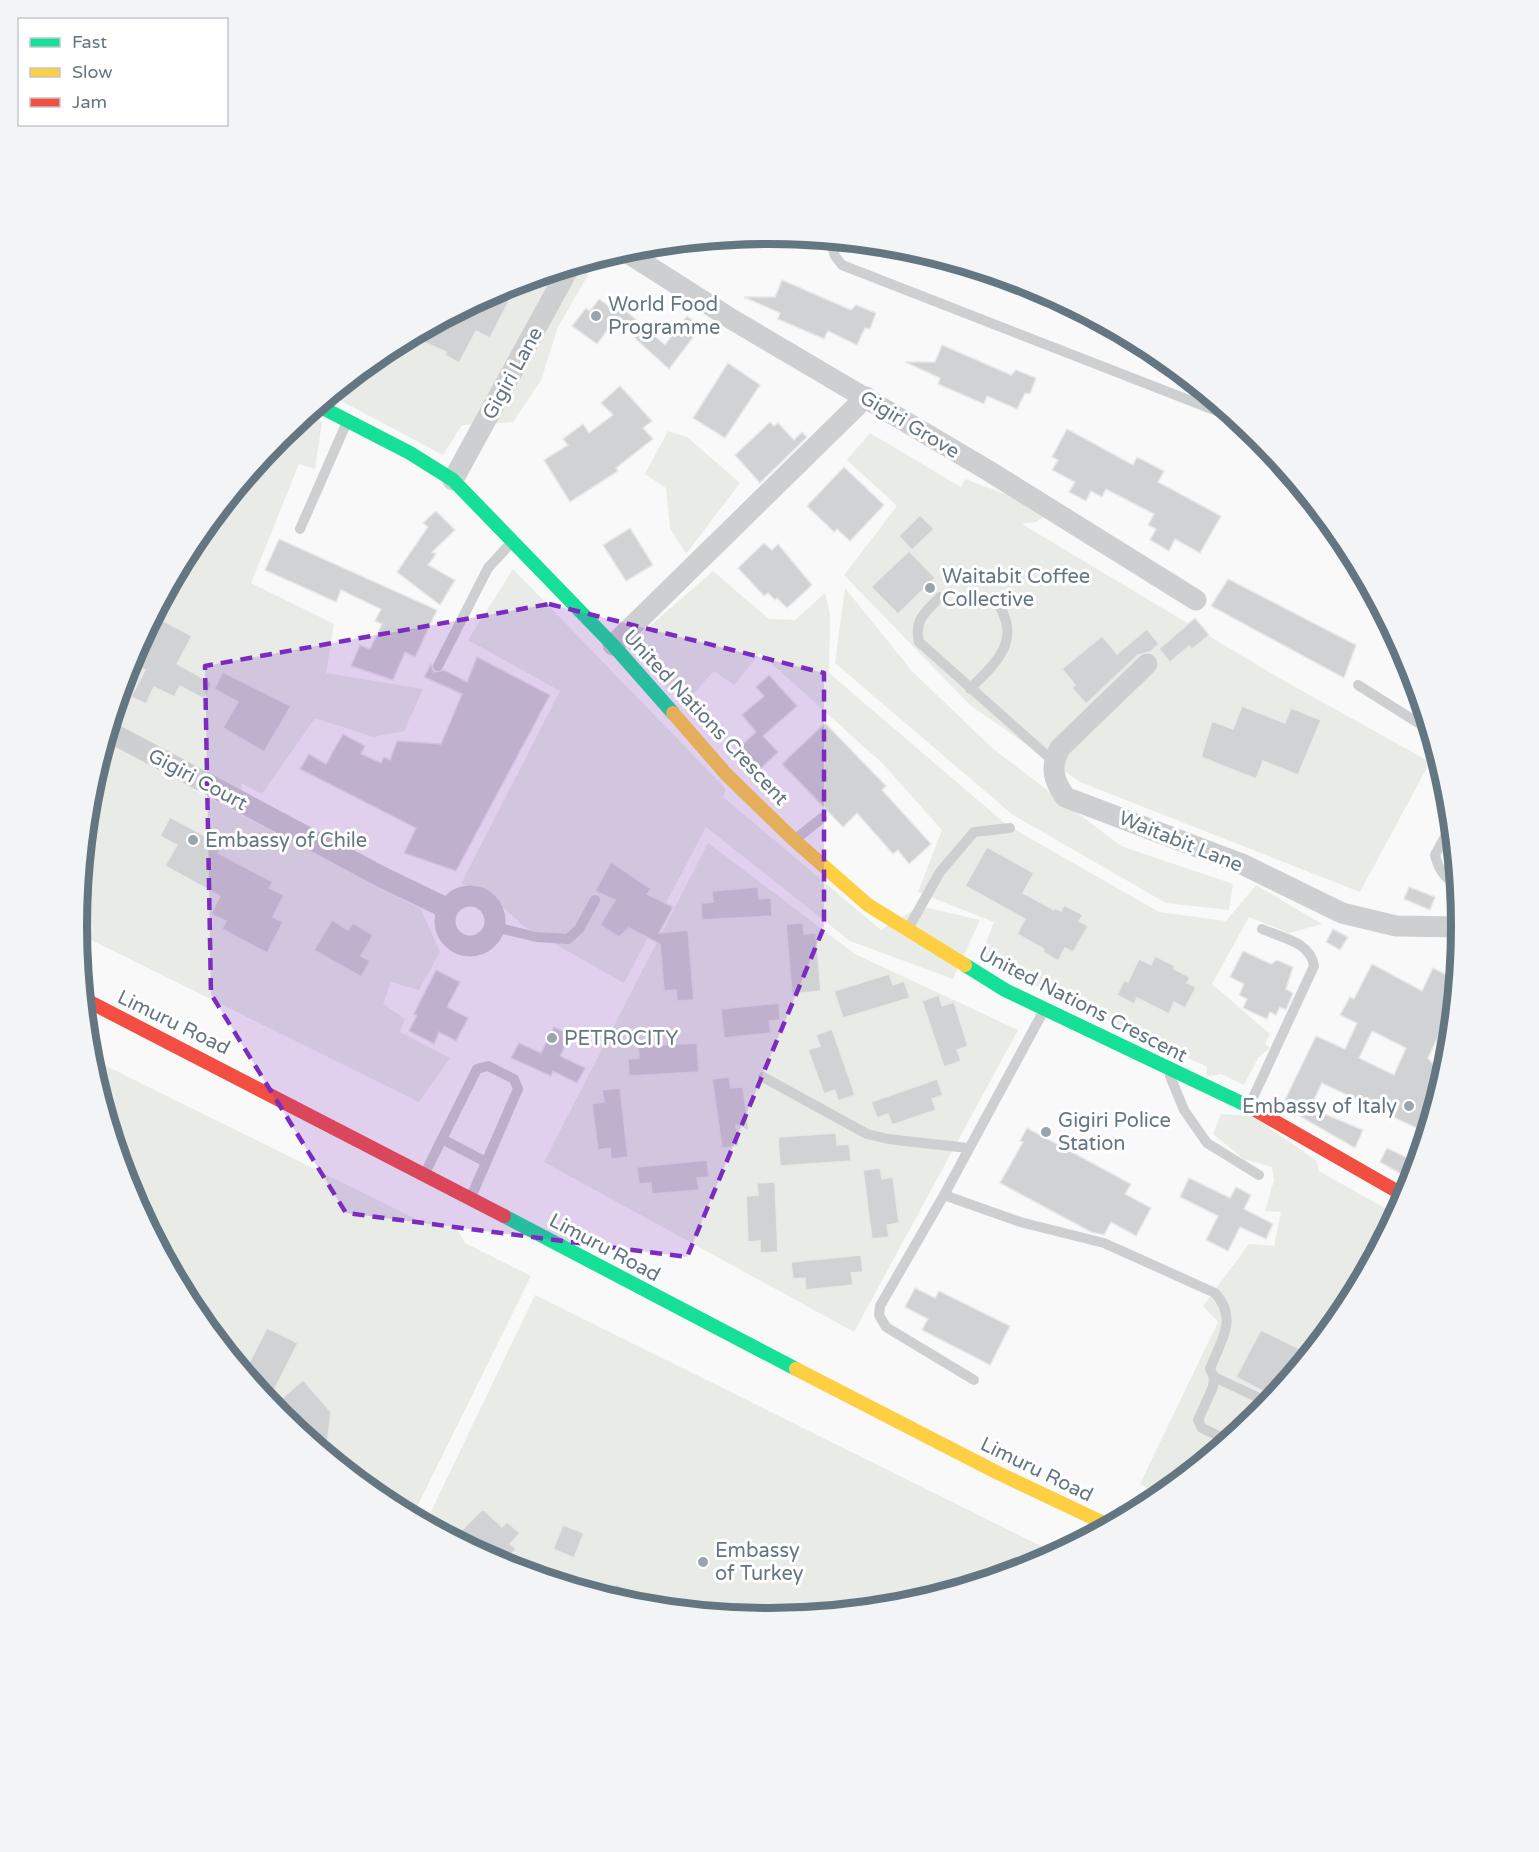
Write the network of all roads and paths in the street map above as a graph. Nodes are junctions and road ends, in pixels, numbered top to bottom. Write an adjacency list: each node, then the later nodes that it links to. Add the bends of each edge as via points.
1 (832, 247): 6 (lane, via 842,265)
2 (635, 257): 4 (street, Gigiri Grove)
3 (565, 276): 8 (street, Gigiri Lane)
4 (866, 397): 12 (street, Gigiri Grove); 14 (street)
5 (324, 409): 7 (street, United Nations Crescent)
6 (1218, 411)
7 (347, 422): 8 (street, United Nations Crescent, via 410,453); 9 (lane)
8 (453, 480): 10 (street, United Nations Crescent)
9 (300, 529)
10 (512, 541): 14 (street, United Nations Crescent); 16 (lane, via 488,568)
11 (940, 597): 18 (lane, via 920,617 916,630 919,642)
12 (1196, 600)
13 (1001, 609): 18 (lane, via 1009,634 997,661)
14 (614, 645): 25 (street, United Nations Crescent, via 726,774)
15 (1147, 664): 21 (street, via 1060,748)
16 (438, 666)
17 (1358, 685): 19 (lane)
18 (970, 689): 21 (lane)
19 (1422, 725)
20 (114, 735): 28 (street, Gigiri Court)
21 (1053, 761): 30 (street, Waitabit Lane, via 1054,781 1065,796 1242,864 1342,914 1396,926)
22 (822, 818): 25 (lane)
23 (1010, 828): 32 (lane, via 974,832 940,872)
24 (1446, 835): 26 (lane, via 1435,855 1438,868)
25 (794, 840): 32 (street, United Nations Crescent, via 868,905)
26 (1451, 882)
27 (595, 900): 29 (lane, via 579,929 568,939 536,937)
28 (448, 909): 29 (street, via 465,896 475,896 492,908); 29 (street, via 446,929 460,945 481,944)
29 (495, 927)
30 (1452, 927)
31 (1262, 929): 37 (lane, via 1307,948 1314,966)
32 (907, 930): 34 (street, United Nations Crescent, via 1005,990)
33 (92, 1003): 41 (street, Limuru Road)
34 (1044, 1009): 35 (street, United Nations Crescent); 39 (lane)
35 (1168, 1070): 37 (street, United Nations Crescent); 42 (lane, via 1184,1110 1207,1143)
36 (763, 1077): 39 (lane, via 867,1134)
37 (1249, 1107): 43 (street, United Nations Crescent)
38 (442, 1139): 40 (lane); 40 (lane, via 477,1069 488,1066 514,1079 518,1089); 41 (lane)
39 (968, 1148): 44 (lane)
40 (486, 1162): 45 (lane)
41 (424, 1174): 45 (street, Limuru Road)
42 (1259, 1175)
43 (1398, 1192)
44 (944, 1195): 46 (lane, via 1020,1222 1104,1243 1215,1293 1223,1302 1228,1327 1210,1369); 47 (lane, via 880,1306 879,1315 886,1327)
45 (470, 1198): 50 (street, Limuru Road, via 1023,1486)
46 (1214, 1377): 48 (lane); 49 (lane, via 1198,1420 1202,1428)
47 (974, 1380)
48 (1261, 1399)
49 (1222, 1437)
50 (1101, 1522)

